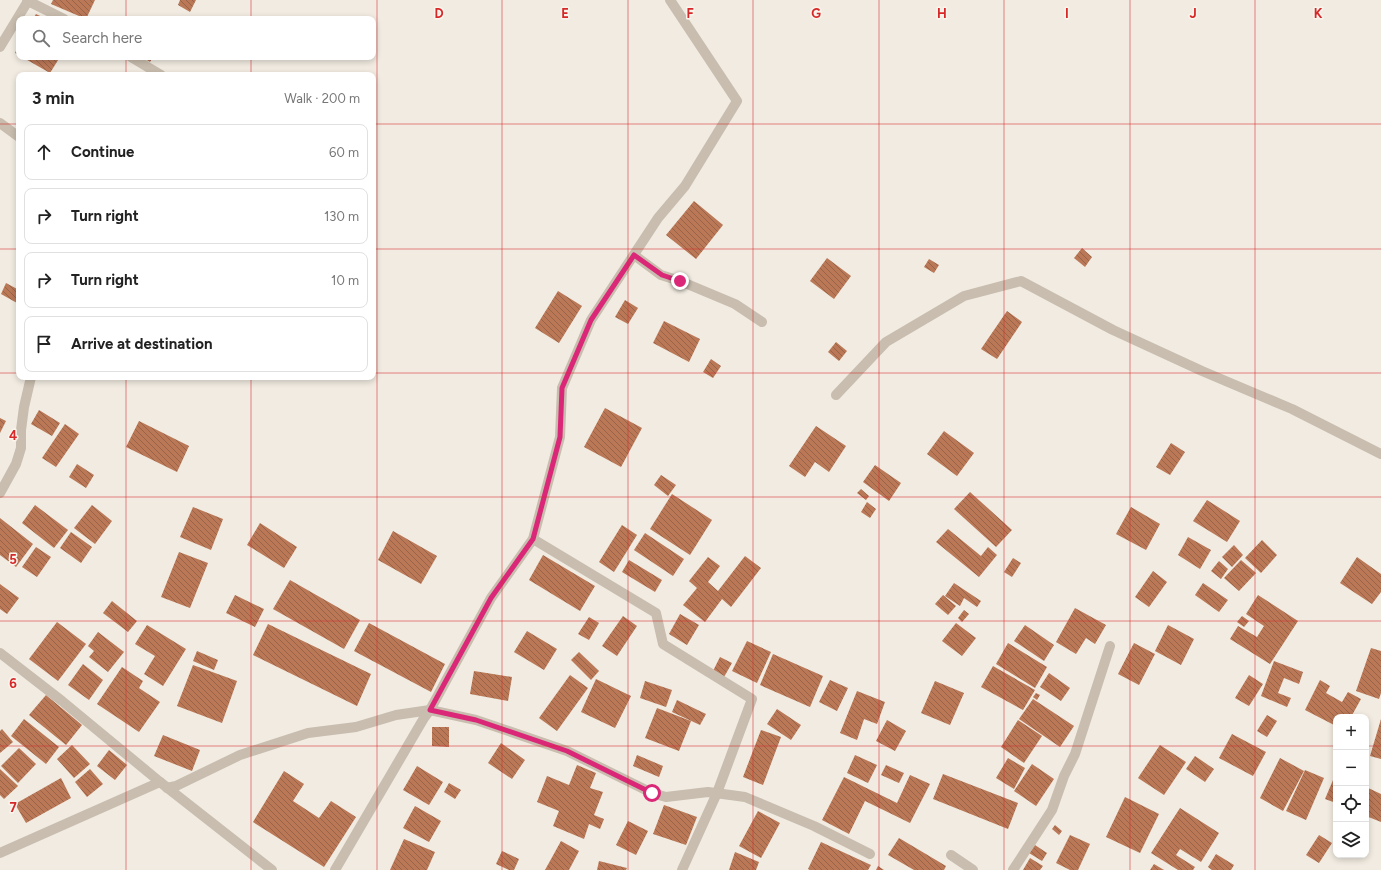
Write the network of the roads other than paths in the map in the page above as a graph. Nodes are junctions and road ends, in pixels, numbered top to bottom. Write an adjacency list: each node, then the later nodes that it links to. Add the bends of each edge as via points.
1 (28, 0): 3 (street); 4 (street)
2 (670, 0): 11 (street, via 737,101 685,186 658,218)
3 (18, 16)
4 (58, 16)
5 (16, 20): 6 (street)
6 (0, 47)
7 (136, 60): 8 (street)
8 (156, 72)
9 (0, 123): 10 (street)
10 (16, 135)
11 (634, 255): 12 (street, via 662,275 735,304); 17 (street, via 591,320 562,388 560,437)
12 (762, 322)
13 (30, 380): 16 (street, via 24,407 21,448 16,464)
14 (836, 395): 15 (street, via 886,342 964,296 1021,281 1113,330 1292,409)
15 (1381, 454)
16 (0, 493)
17 (533, 539): 20 (street, via 491,598); 22 (street, via 656,613 663,644 752,699)
18 (1110, 646): 30 (street, via 1075,754 1052,810)
19 (0, 653): 21 (street, via 62,700)
20 (430, 710): 21 (street, via 396,715 356,727 308,733 240,755 176,786); 22 (street, via 476,720 567,751 652,793 666,797); 27 (street)
21 (164, 785): 23 (street); 26 (street)
22 (717, 793): 24 (street, via 745,797 814,826); 28 (street)
23 (0, 853)
24 (870, 854)
25 (951, 855): 29 (street)
26 (272, 870)
27 (335, 870)
28 (682, 870)
29 (973, 870)
30 (1014, 870)

